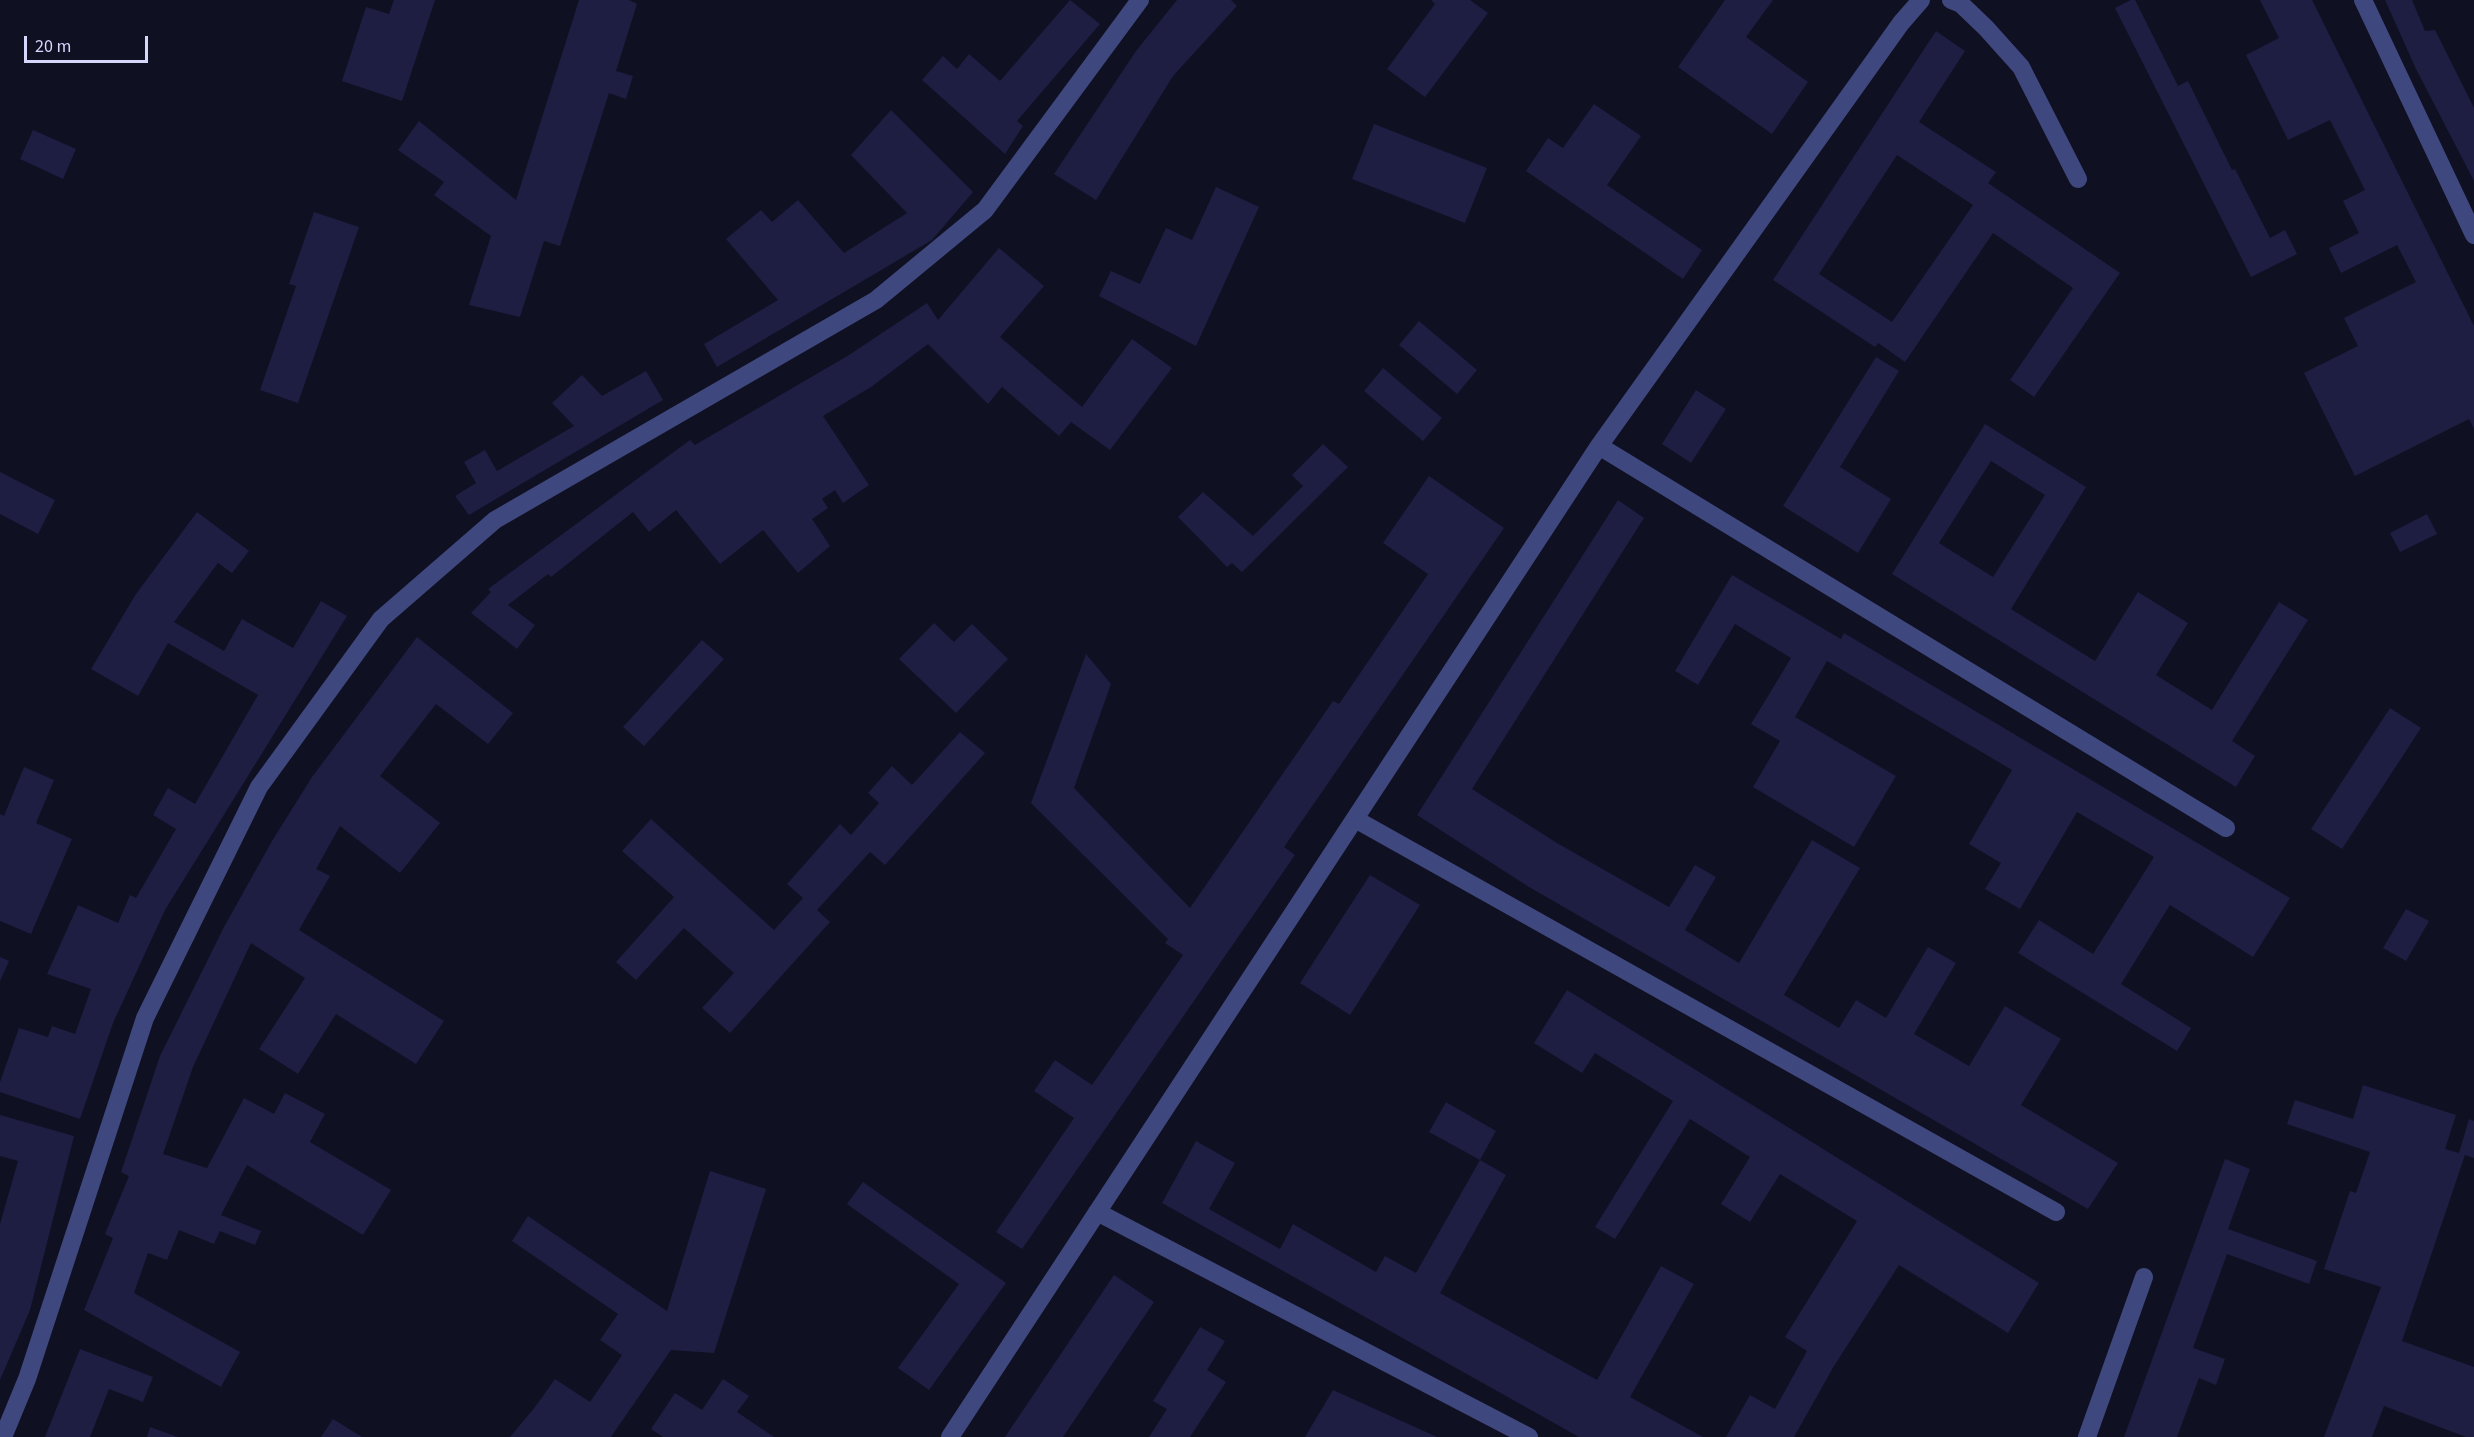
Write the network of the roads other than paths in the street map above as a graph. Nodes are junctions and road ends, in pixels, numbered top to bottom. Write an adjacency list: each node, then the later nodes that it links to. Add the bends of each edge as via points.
1 (1140, 0): 13 (street, via 985,210 876,300 495,520 381,619 259,787 145,1018 27,1379)
2 (1921, 0): 7 (street)
3 (1951, 0): 5 (street, via 1961,4 2021,67)
4 (2364, 0): 6 (street)
5 (2078, 179)
6 (2474, 235)
7 (1599, 446): 8 (street); 9 (street)
8 (1355, 819): 10 (street); 11 (street)
9 (2226, 828)
10 (1097, 1212): 14 (street); 15 (street)
11 (2056, 1212)
12 (2144, 1276): 16 (street)
13 (3, 1437)
14 (950, 1437)
15 (1529, 1437)
16 (2087, 1437)

